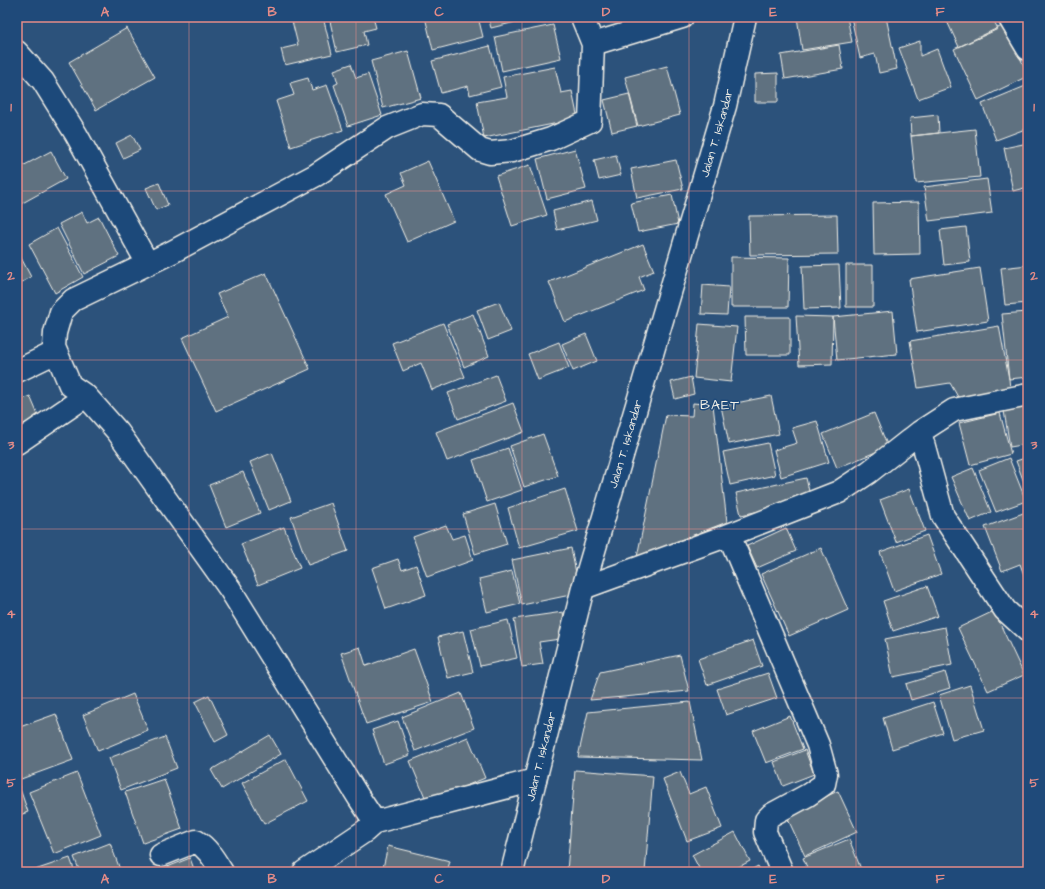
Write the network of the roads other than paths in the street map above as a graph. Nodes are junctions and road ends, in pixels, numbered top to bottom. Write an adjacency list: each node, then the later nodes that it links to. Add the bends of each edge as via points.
1 (582, 17): 5 (street)
2 (682, 17): 5 (street)
3 (745, 17): 16 (street, Jalan T. Iskandar, via 725,106)
4 (1009, 17): 6 (street)
5 (593, 44): 8 (street, via 590,121 551,139 512,151 490,153 480,150 439,115 422,114 386,128 316,176)
6 (1028, 49)
7 (17, 52): 8 (street, via 44,81)
8 (148, 264): 9 (street, via 73,300 61,312 55,333)
9 (56, 352): 10 (street); 12 (street, via 70,385)
10 (17, 370)
11 (1028, 395): 13 (street, via 954,410)
12 (86, 396): 14 (street); 19 (street, via 118,432 230,589)
13 (920, 432): 15 (street, via 839,492); 17 (street, via 943,516 1005,610)
14 (17, 443)
15 (729, 535): 16 (street); 24 (street, via 818,745 826,774 824,784 771,814 766,820 765,832)
16 (583, 588): 18 (street, Jalan T. Iskandar)
17 (1028, 631)
18 (535, 780): 19 (street); 23 (street, Jalan T. Iskandar)
19 (375, 822): 22 (street)
20 (161, 855): 21 (street, via 196,841 202,844)
21 (222, 872)
22 (304, 872)
23 (512, 872)
24 (782, 872)

